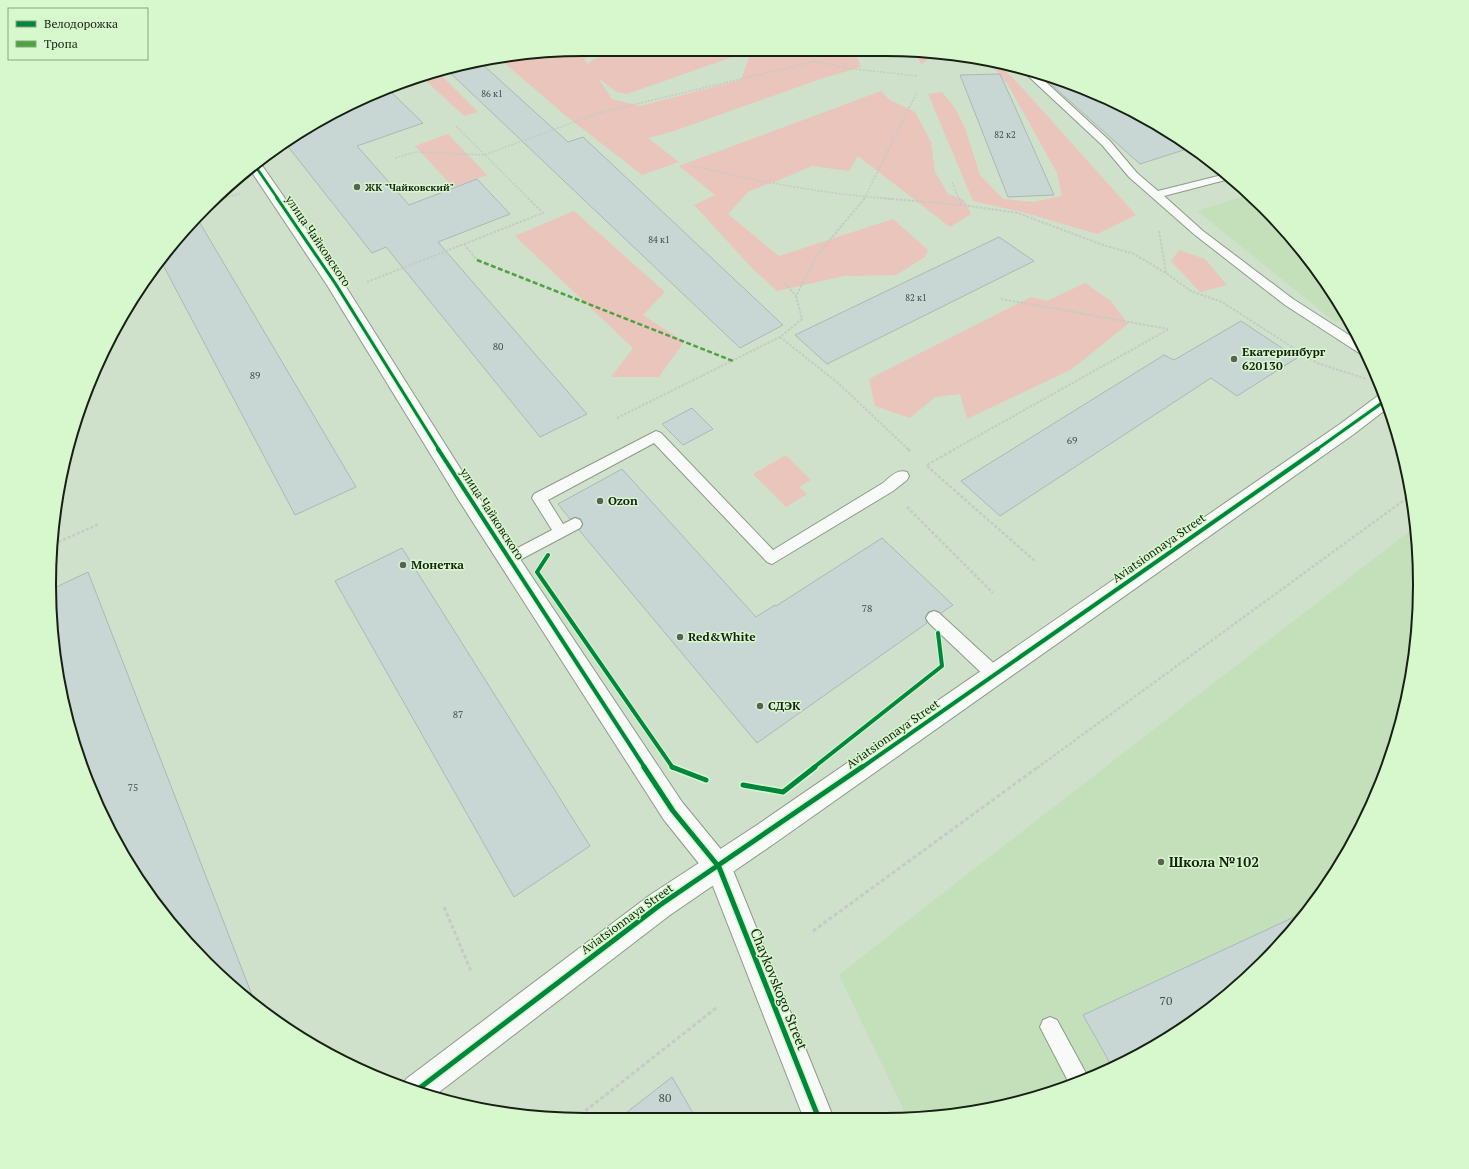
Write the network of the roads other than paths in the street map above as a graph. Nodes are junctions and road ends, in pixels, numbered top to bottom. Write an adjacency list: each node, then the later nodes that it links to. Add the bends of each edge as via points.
1 (1037, 79): 4 (lane, via 1106,143 1133,175)
2 (258, 169): 10 (street, улица Чайковского, via 335,283 465,493)
3 (1222, 178): 4 (lane)
4 (1156, 195): 5 (lane, via 1199,233 1262,282)
5 (1355, 345)
6 (1381, 404): 12 (street, Aviatsionnaya Street)
7 (902, 476): 9 (lane, via 772,558 656,436 539,498)
8 (575, 524): 9 (lane)
9 (561, 532): 10 (lane)
10 (510, 559): 13 (street, улица Чайковского, via 673,812)
11 (934, 618): 12 (lane)
12 (995, 675): 13 (street, Aviatsionnaya Street)
13 (718, 867): 16 (street, Aviatsionnaya Street, via 660,905); 17 (street, Chaykovskogo Street)
14 (1050, 1027): 15 (lane)
15 (1077, 1077)
16 (421, 1087)
17 (817, 1113)

